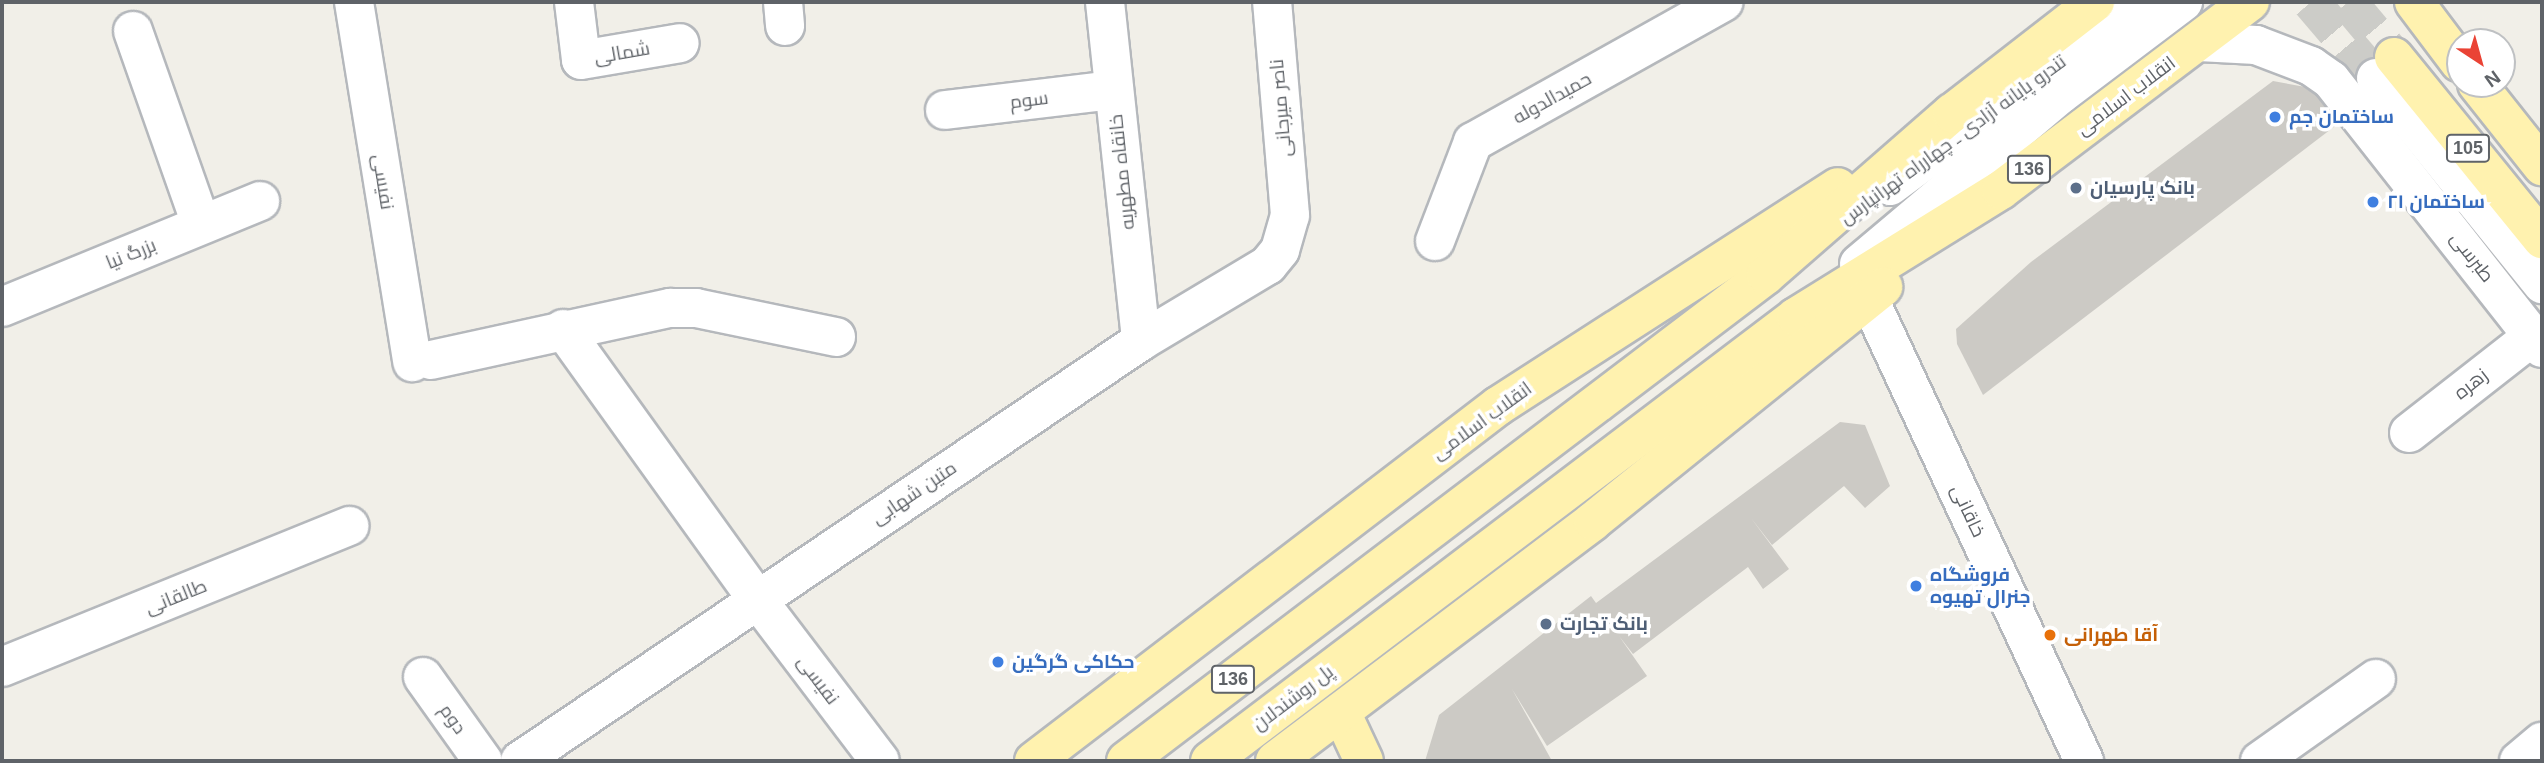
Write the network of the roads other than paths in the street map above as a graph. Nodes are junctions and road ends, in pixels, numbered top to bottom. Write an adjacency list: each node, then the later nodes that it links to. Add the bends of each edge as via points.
1 (355, 2): 32 (street, نفیسی, via 421,361)
2 (574, 2): 13 (street, شمالی, via 581,60)
3 (1105, 2): 16 (street, خانقاه مطهریه)
4 (1272, 2): 23 (street, ناصر میرجانی)
5 (1723, 2): 26 (street, حمیدالدوله, via 1473,142)
6 (2095, 2): 19 (main road, انقلاب اسلامی / 136)
7 (2138, 2): 27 (street, تندرو پایانه آزادی ـ چهارراه تهرانپارس)
8 (2183, 2): 31 (street, via 2062,94)
9 (2250, 2): 12 (main road, انقلاب اسلامی / 136)
10 (2414, 2): 14 (main road)
11 (133, 31): 24 (street)
12 (2199, 42): 21 (main road, انقلاب اسلامی / 136); 35 (street, طبرسی, via 2256,45 2311,66 2331,80)
13 (680, 43)
14 (2446, 44)
15 (2385, 67): 25 (main road, 105); 28 (street)
16 (1112, 90): 18 (street, سوم); 34 (street, خانقاه مطهریه)
17 (2488, 98): 20 (main road)
18 (945, 110)
19 (1952, 113): 27 (main road, انقلاب اسلامی / 136); 48 (main road, انقلاب اسلامی, via 1498,407)
20 (2542, 166)
21 (2001, 190): 29 (main road, انقلاب اسلامی); 31 (main road, انقلاب اسلامی / 136)
22 (260, 201): 24 (street, بزرگ نیا)
23 (1290, 215): 34 (street, متین شهابی, via 1280,250 1268,265)
24 (201, 224): 30 (street, بزرگ نیا)
25 (2542, 239)
26 (1435, 241)
27 (1766, 275): 49 (main road, انقلاب اسلامی / 136)
28 (2542, 284)
29 (1869, 299): 43 (main road, انقلاب اسلامی, via 1593,520); 53 (street, خاقانی)
30 (2, 307)
31 (1796, 317): 39 (main road, انقلاب اسلامی / 136)
32 (564, 329): 33 (street, نفیسی, via 670,308 696,308); 38 (street, نفیسی)
33 (836, 337)
34 (1141, 341): 38 (street, متین شهابی)
35 (2538, 342): 36 (street, زهره)
36 (2409, 433)
37 (350, 526): 40 (street, طالقانی)
38 (757, 599): 46 (street, متین شهابی); 47 (street, نفیسی)
39 (1377, 635): 50 (main road, پل روشندلان / 136)
40 (2, 667)
41 (423, 677): 45 (street, دوم)
42 (2376, 679): 54 (street)
43 (1341, 712): 51 (main road, انقلاب اسلامی); 52 (main road)
44 (2542, 742): 55 (street)
45 (483, 761)
46 (520, 761)
47 (880, 761)
48 (1034, 761)
49 (1126, 761)
50 (1210, 761)
51 (1275, 761)
52 (1364, 761)
53 (2084, 761)
54 (2260, 761)
55 (2519, 761)

